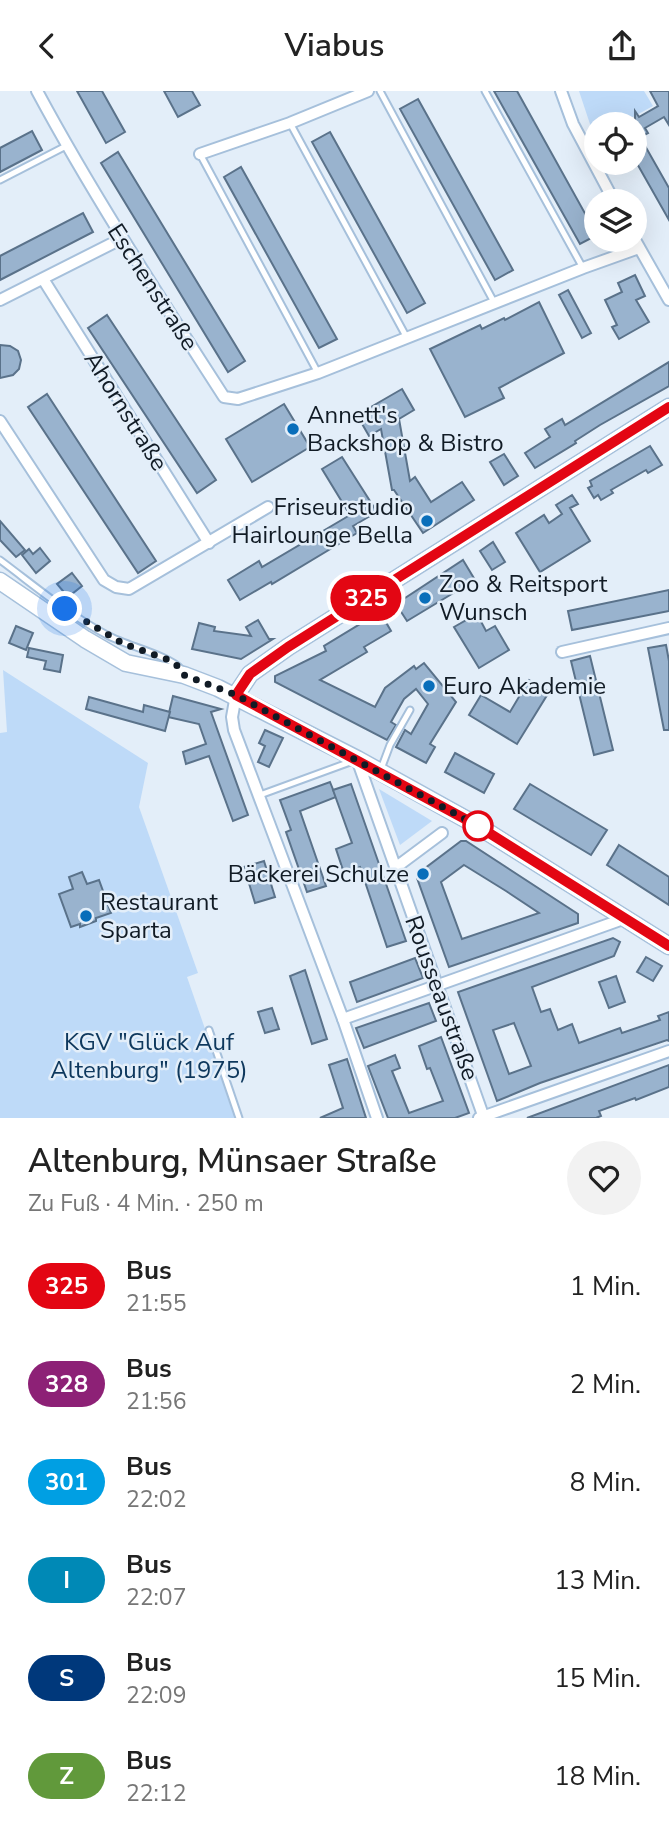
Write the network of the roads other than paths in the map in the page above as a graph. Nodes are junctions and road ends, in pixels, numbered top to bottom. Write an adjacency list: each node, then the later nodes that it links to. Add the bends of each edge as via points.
1 (37, 91): 7 (street, Eschenstraße)
2 (368, 91): 6 (street)
3 (380, 91): 18 (lane)
4 (485, 91): 14 (lane)
5 (561, 91): 10 (street)
6 (290, 123): 8 (street); 19 (lane)
7 (66, 146): 9 (lane); 11 (street, Eschenstraße)
8 (200, 154): 20 (lane)
9 (0, 180)
10 (608, 189)
11 (121, 239): 15 (street); 20 (street, Eschenstraße, via 224,397 238,399)
12 (619, 252): 14 (street, Eschenstraße)
13 (642, 252): 17 (street)
14 (583, 268): 18 (street, Eschenstraße)
15 (43, 279): 16 (street); 24 (street, Ahornstraße)
16 (0, 300)
17 (669, 300)
18 (495, 304): 19 (street, Eschenstraße)
19 (407, 338): 20 (street, Eschenstraße)
20 (317, 373)
21 (669, 407): 30 (street, via 288,647 250,674)
22 (0, 421): 24 (street, via 104,580 130,589)
23 (268, 507): 24 (street)
24 (209, 543)
25 (0, 560): 29 (lane, via 97,629 169,660)
26 (0, 581): 29 (street, via 126,663)
27 (669, 628): 28 (street)
28 (562, 652)
29 (184, 675): 30 (street)
30 (236, 695): 32 (street); 34 (street, via 234,730)
31 (410, 710): 33 (lane)
32 (357, 759): 33 (street); 34 (lane); 36 (street, Rousseaustraße)
33 (380, 772): 37 (street, via 478,826)
34 (257, 796): 40 (street)
35 (442, 833): 36 (street)
36 (395, 868): 39 (street, Rousseaustraße)
37 (625, 918): 38 (street); 39 (street)
38 (669, 946)
39 (437, 985): 40 (street); 43 (street, Rousseaustraße)
40 (343, 1020): 45 (street)
41 (209, 1030): 44 (lane)
42 (669, 1051): 43 (street)
43 (483, 1117)
44 (239, 1118)
45 (377, 1118)

